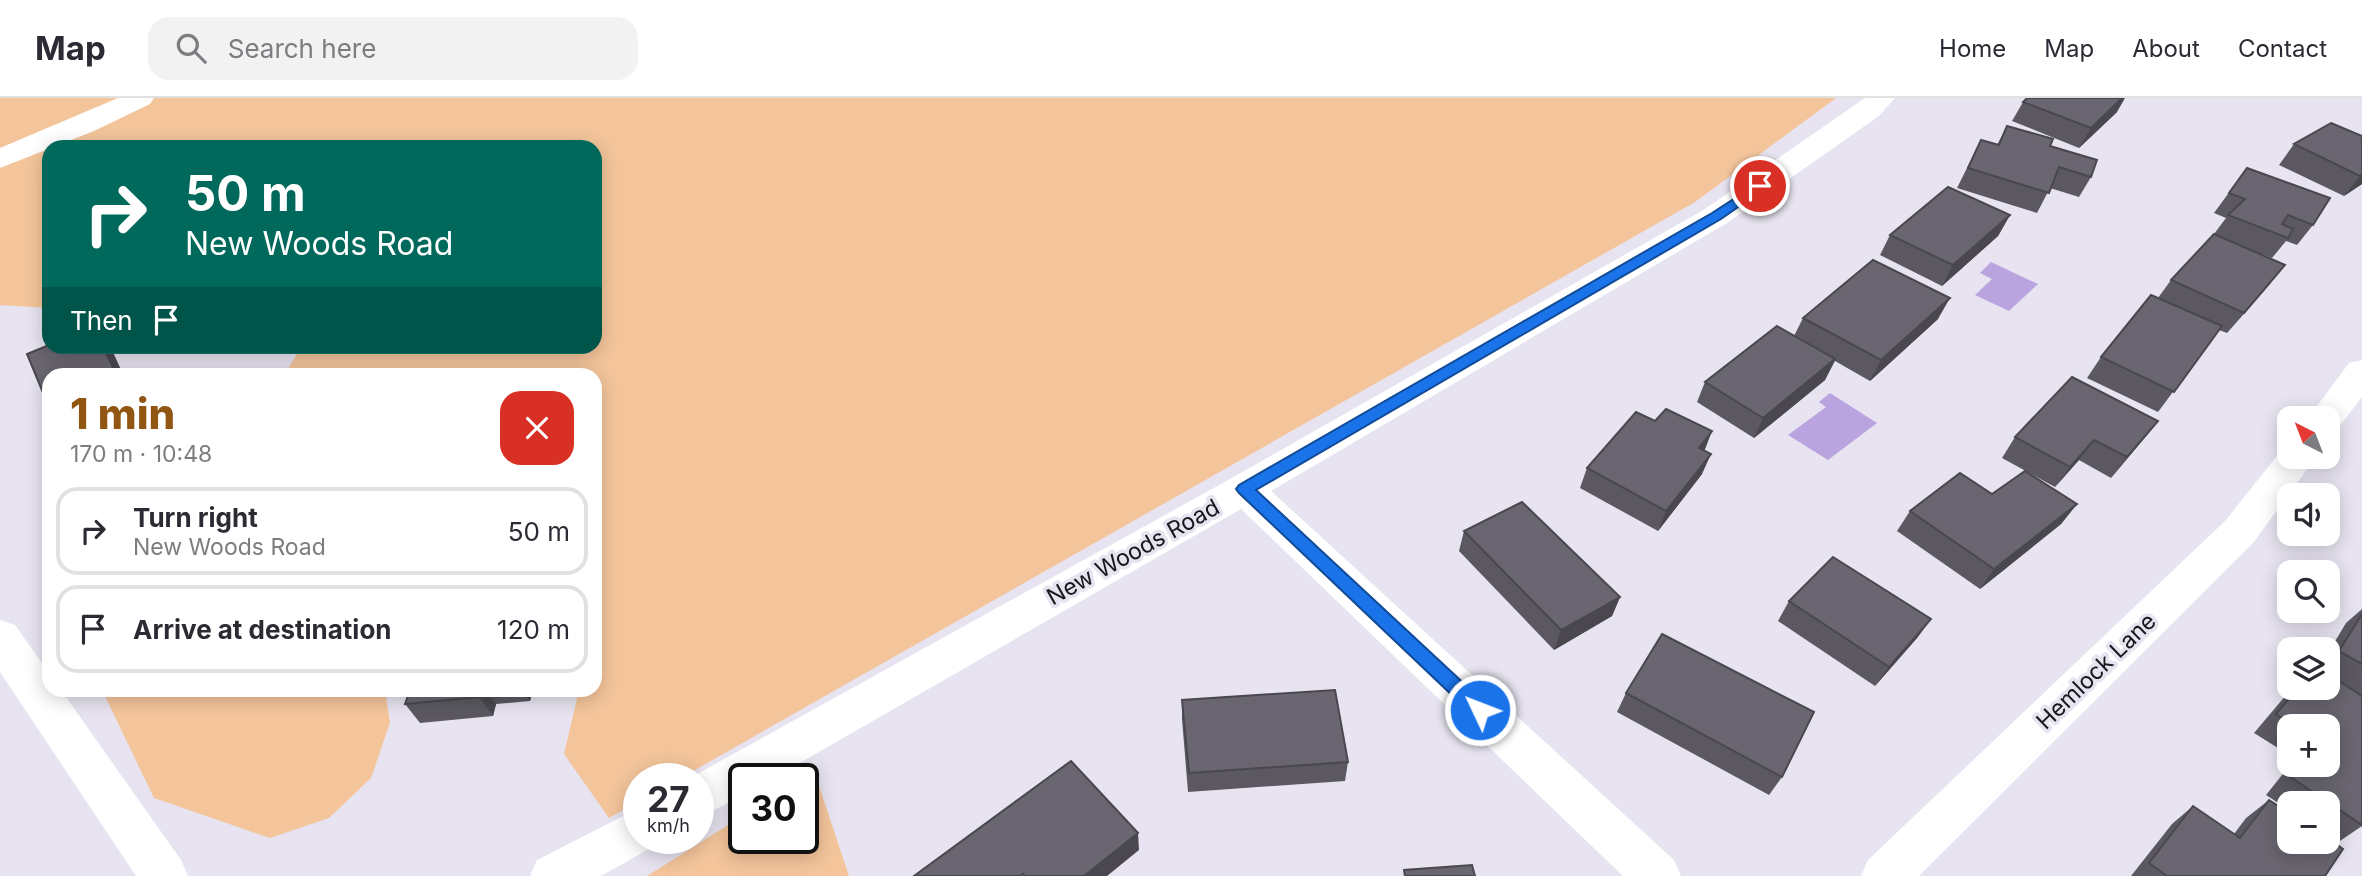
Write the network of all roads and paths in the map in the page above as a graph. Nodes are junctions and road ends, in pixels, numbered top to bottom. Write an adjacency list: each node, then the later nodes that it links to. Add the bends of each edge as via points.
1 (140, 98): 3 (street)
2 (1881, 98): 9 (street, New Woods Road, via 1716,216)
3 (47, 140)
4 (42, 142): 5 (street)
5 (0, 159)
6 (2362, 372): 7 (street)
7 (2335, 406)
8 (2288, 469): 16 (street, Hemlock Lane, via 2239,532)
9 (1244, 489): 11 (street, New Woods Road); 15 (street)
10 (0, 637): 13 (street)
11 (714, 788)
12 (623, 839): 14 (street)
13 (164, 876)
14 (554, 876)
15 (1657, 876)
16 (1885, 876)

